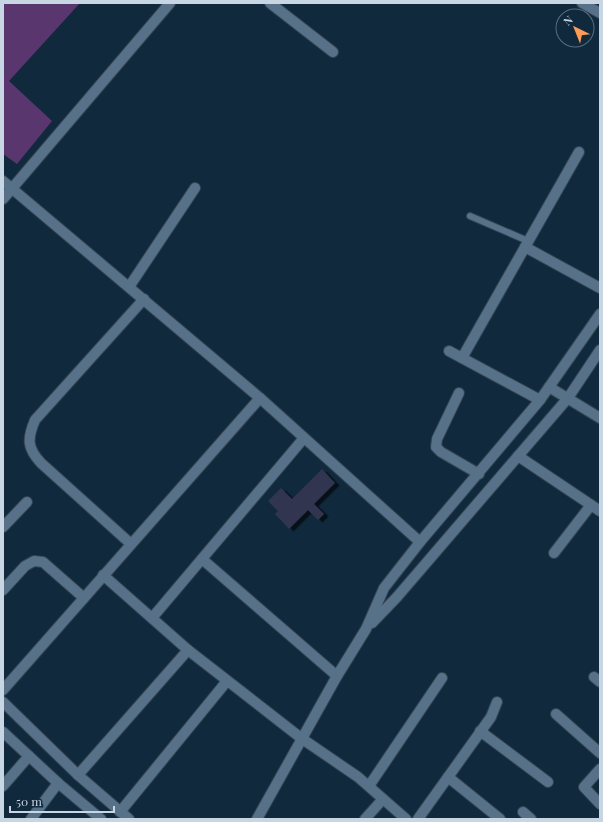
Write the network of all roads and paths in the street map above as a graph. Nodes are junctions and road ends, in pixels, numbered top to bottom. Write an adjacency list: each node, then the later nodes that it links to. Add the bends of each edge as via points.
1 (170, 3): 8 (street)
2 (270, 3): 5 (street)
3 (582, 3): 4 (street)
4 (600, 13)
5 (333, 52)
6 (579, 152): 12 (street)
7 (3, 181): 8 (street)
8 (13, 188): 10 (street); 13 (street)
9 (195, 188): 13 (street)
10 (3, 199)
11 (470, 216): 12 (lane)
12 (527, 244): 14 (street); 19 (street)
13 (129, 287): 15 (street)
14 (600, 288)
15 (144, 299): 22 (street); 34 (street, via 35,420 29,443 32,454 41,463)
16 (600, 314): 20 (street)
17 (600, 350): 23 (street)
18 (449, 351): 19 (street)
19 (462, 358): 24 (street)
20 (549, 386): 23 (street); 24 (street)
21 (459, 394): 28 (street, via 437,439 436,447)
22 (260, 398): 26 (street); 34 (street)
23 (568, 398): 25 (street); 27 (street)
24 (540, 400): 28 (street)
25 (600, 418)
26 (304, 438): 33 (street); 36 (street)
27 (518, 456): 30 (street); 41 (street, via 397,597)
28 (479, 474): 33 (street)
29 (26, 502): 32 (street)
30 (591, 505): 31 (street); 35 (street)
31 (600, 511)
32 (3, 527)
33 (420, 542): 41 (street, via 384,588)
34 (131, 544): 37 (street)
35 (554, 554)
36 (202, 559): 40 (street); 43 (street)
37 (103, 575): 39 (street); 40 (street)
38 (3, 590): 39 (street, via 25,566 34,561 43,562)
39 (84, 598): 46 (street)
40 (152, 618): 42 (street)
41 (366, 629): 43 (street)
42 (188, 650): 45 (street); 56 (street)
43 (337, 676): 52 (street)
44 (442, 678): 61 (street)
45 (228, 681): 52 (street); 64 (street)
46 (3, 690)
47 (3, 702): 56 (street)
48 (497, 702): 50 (street, via 491,717)
49 (556, 714): 53 (street)
50 (480, 731): 57 (street); 58 (street)
51 (3, 732): 54 (street)
52 (301, 738): 61 (street); 68 (street)
53 (600, 753)
54 (28, 756): 59 (street); 60 (street)
55 (600, 769): 63 (street, via 584,787)
56 (78, 775): 64 (street)
57 (448, 777): 71 (street); 72 (street)
58 (548, 782)
59 (58, 783): 65 (street); 66 (street)
60 (3, 786)
61 (368, 786): 62 (street)
62 (383, 799): 69 (street); 70 (street)
63 (600, 804)
64 (120, 812): 67 (street)
65 (31, 819)
66 (100, 819)
67 (129, 819)
68 (257, 819)
69 (365, 819)
70 (406, 819)
71 (418, 819)
72 (500, 819)

